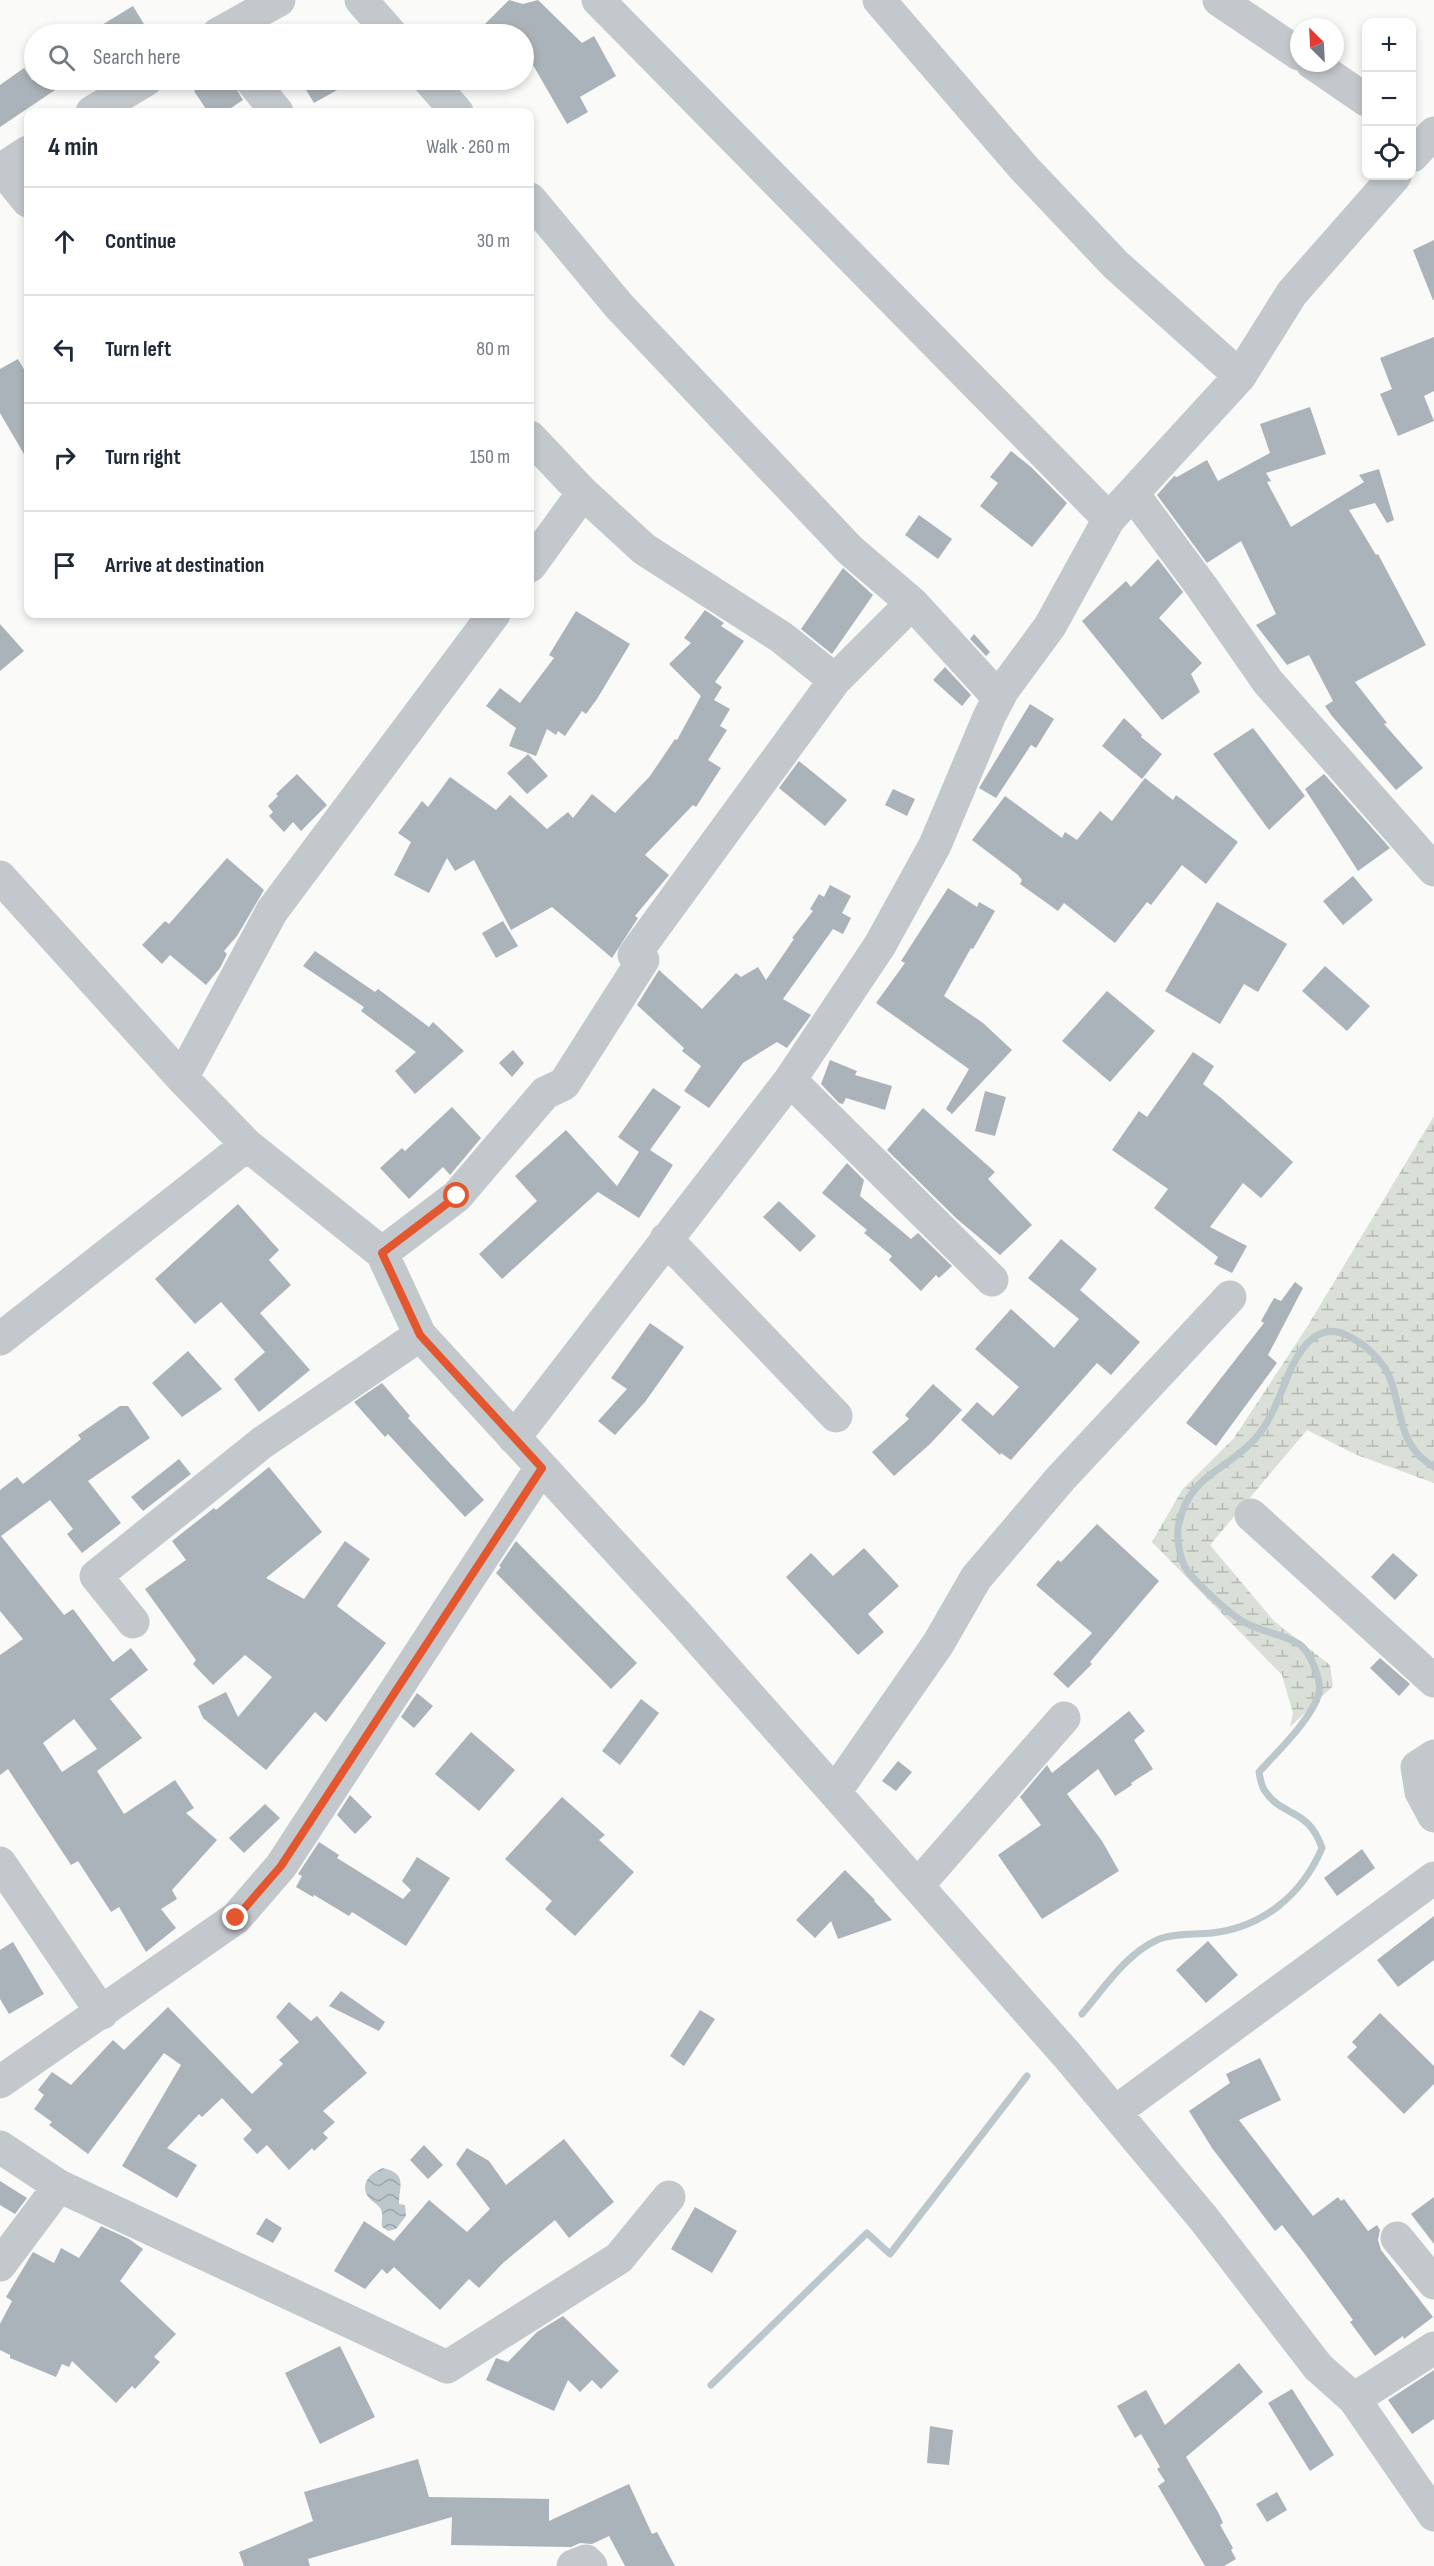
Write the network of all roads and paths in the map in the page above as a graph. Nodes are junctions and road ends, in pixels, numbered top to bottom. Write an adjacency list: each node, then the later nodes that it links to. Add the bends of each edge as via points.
1 (279, 0): 6 (street)
2 (361, 0): 7 (street)
3 (598, 0): 25 (street)
4 (879, 0): 21 (street, via 1023,167 1116,265)
5 (1218, 0): 8 (street)
6 (236, 24)
7 (382, 24)
8 (1290, 48)
9 (1325, 72): 13 (street)
10 (129, 90): 14 (street)
11 (259, 90): 15 (street)
12 (438, 90): 16 (street)
13 (1362, 97)
14 (99, 108)
15 (274, 108)
16 (454, 108)
17 (10, 164): 19 (street)
18 (1391, 180): 21 (street, via 1292,293)
19 (24, 193)
20 (534, 204): 27 (street, via 619,306 850,550)
21 (1240, 376): 24 (street)
22 (534, 441): 23 (street)
23 (583, 493): 26 (street); 29 (street, via 644,549 781,637)
24 (1133, 494): 25 (street); 31 (street, via 1268,682)
25 (1109, 519): 30 (street, via 1050,626)
26 (534, 560)
27 (912, 603): 29 (street); 30 (street)
28 (491, 618): 33 (street, via 272,911)
29 (835, 680): 37 (street, via 633,955 643,960 564,1084 545,1093 457,1196)
30 (999, 699): 34 (street, via 935,845 880,945)
31 (1434, 870)
32 (0, 877): 33 (street)
33 (182, 1078): 35 (street)
34 (790, 1080): 36 (street); 38 (street)
35 (247, 1146): 37 (street); 41 (street)
36 (666, 1239): 42 (street); 43 (street)
37 (382, 1253): 40 (street)
38 (992, 1280)
39 (1230, 1297): 50 (street, via 1061,1478 976,1578 938,1644)
40 (420, 1335): 43 (street); 46 (street, via 263,1442 96,1576)
41 (0, 1339)
42 (836, 1416)
43 (514, 1438): 44 (street)
44 (542, 1468): 50 (street); 55 (street, via 281,1866 236,1918)
45 (1251, 1515): 47 (street)
46 (133, 1622)
47 (1434, 1681)
48 (1064, 1718): 54 (street)
49 (1434, 1756): 51 (street, via 1417,1767 1421,1792)
50 (835, 1792): 54 (street)
51 (1434, 1816)
52 (0, 1863): 55 (street)
53 (1434, 1878): 57 (street)
54 (918, 1885): 57 (street)
55 (102, 2013): 56 (street)
56 (0, 2082)
57 (1115, 2112): 65 (street, via 1204,2218 1318,2367)
58 (0, 2147): 59 (street)
59 (60, 2186): 60 (street, via 447,2367 619,2258); 62 (street)
60 (669, 2197)
61 (1397, 2238): 63 (street)
62 (0, 2265)
63 (1434, 2283)
64 (1434, 2348): 65 (street)
65 (1354, 2399): 66 (street)
66 (1434, 2516)
67 (573, 2566): 68 (street, via 586,2561)
68 (591, 2566)

